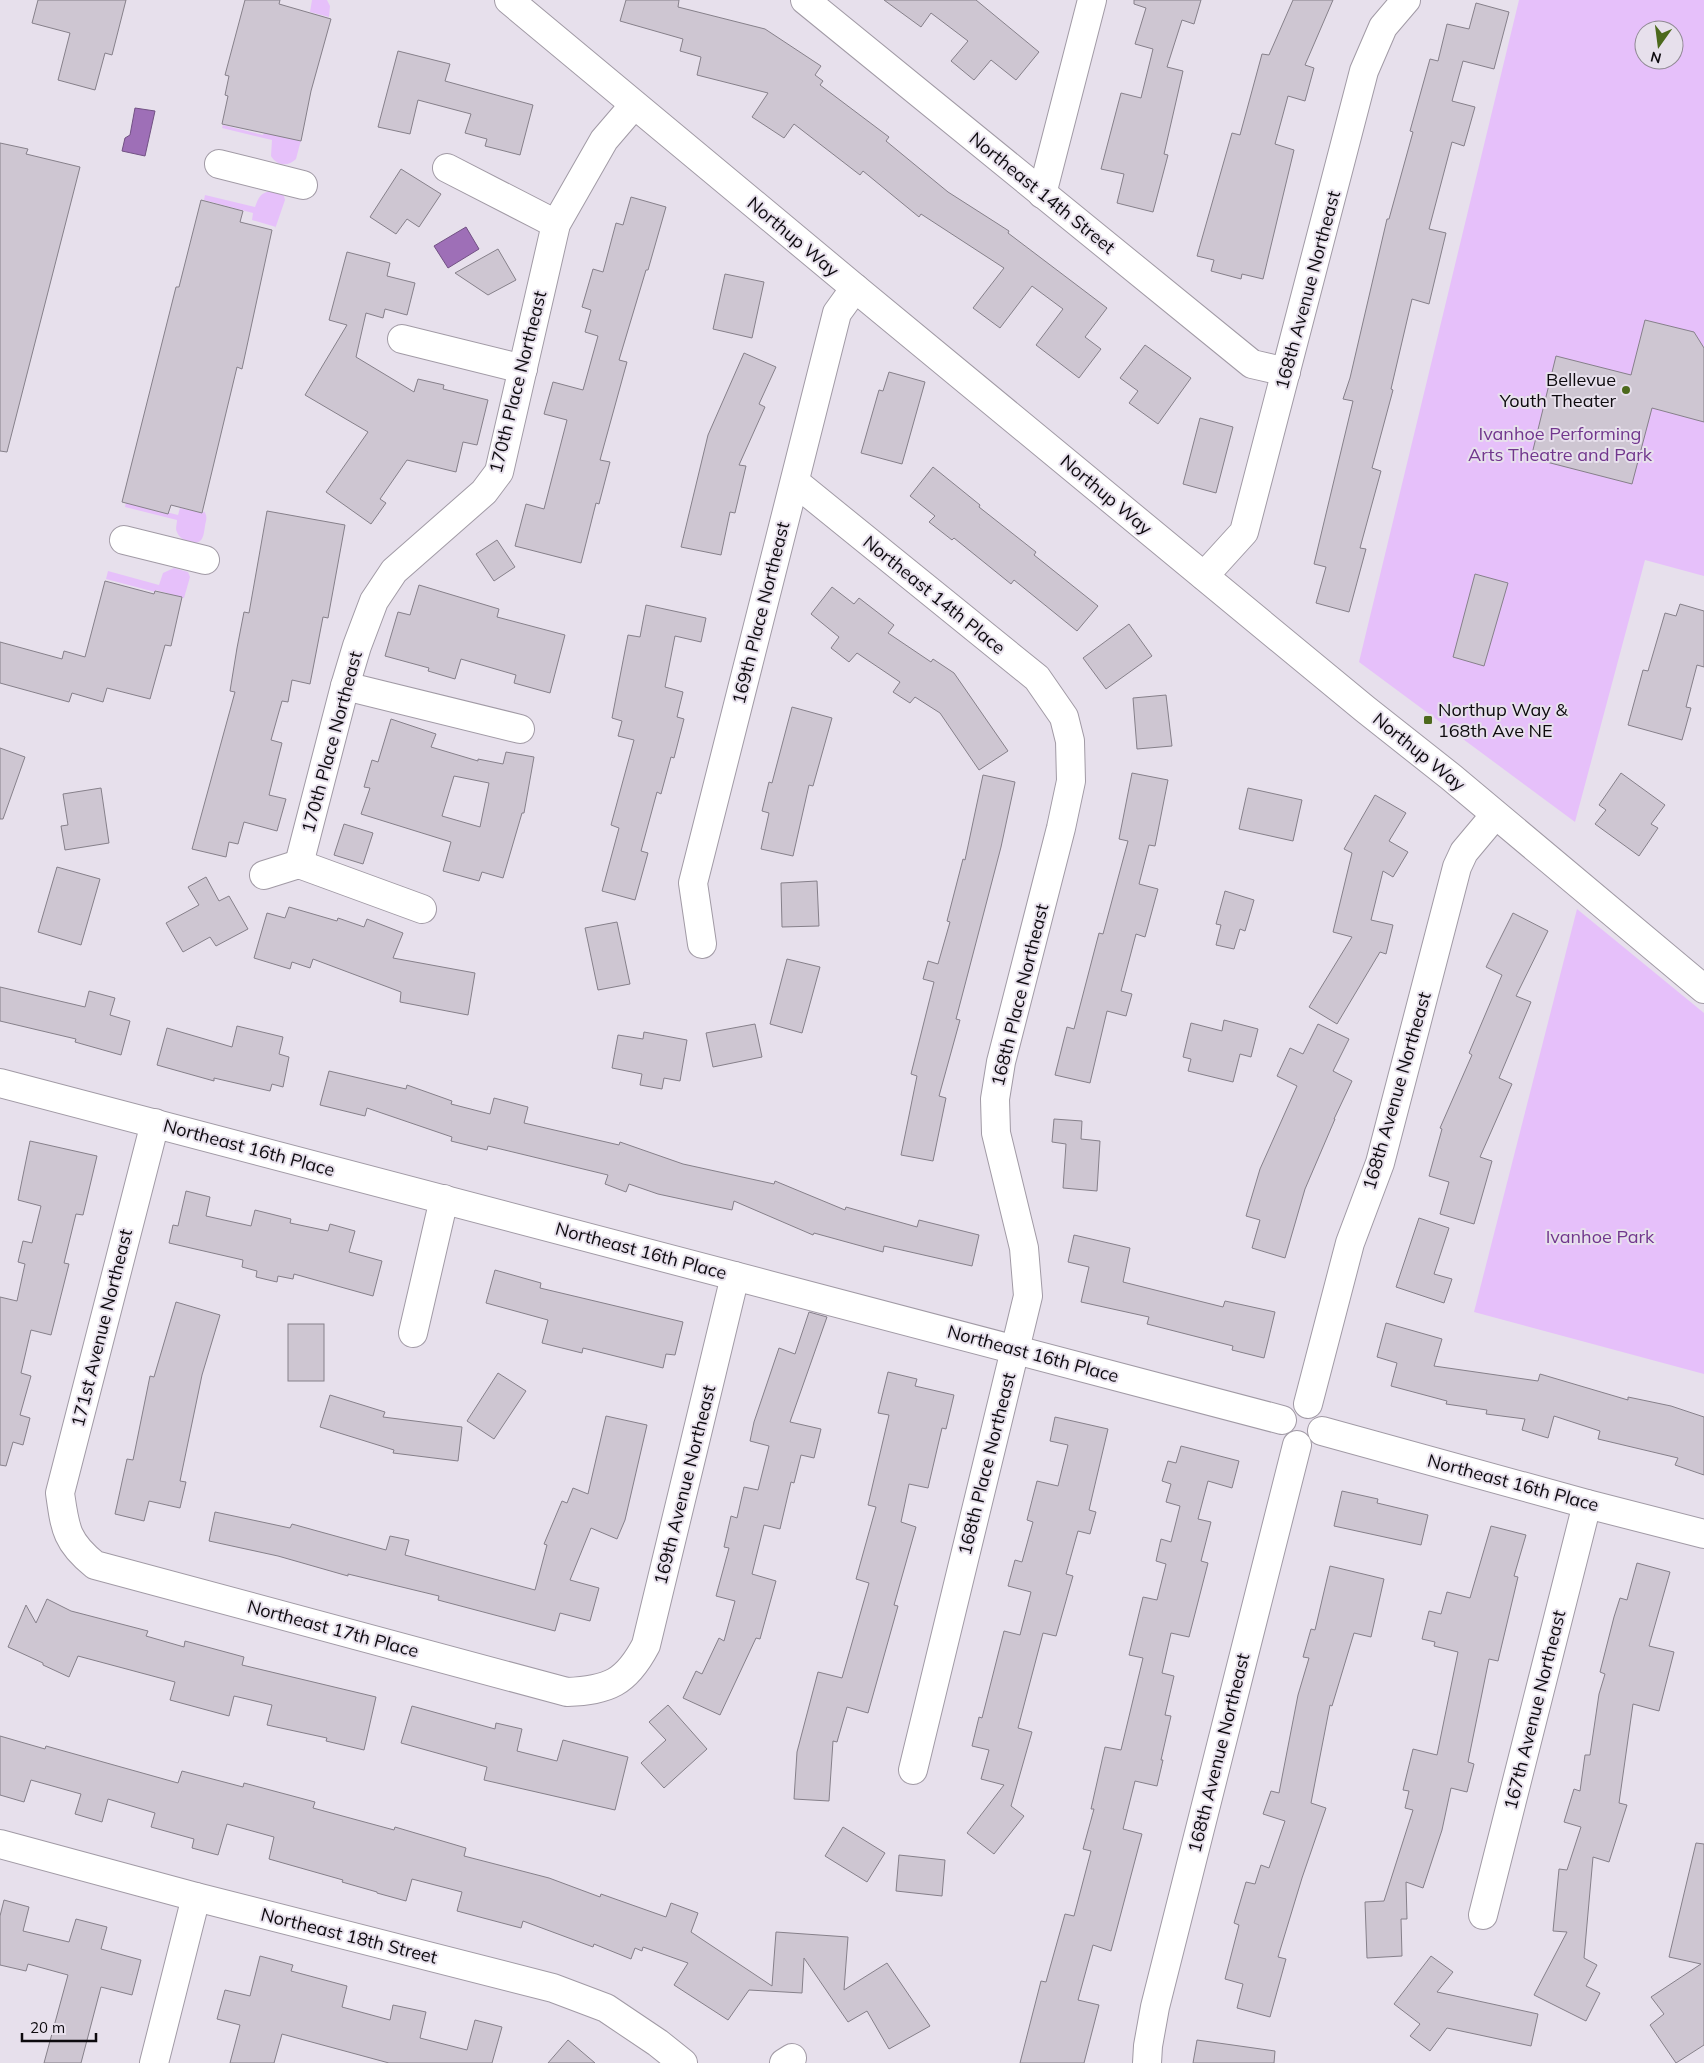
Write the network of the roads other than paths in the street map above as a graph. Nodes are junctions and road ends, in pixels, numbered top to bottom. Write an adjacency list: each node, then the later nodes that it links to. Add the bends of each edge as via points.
1 (509, 0): 5 (street, Northup Way)
2 (805, 0): 9 (street, Northeast 14th Street)
3 (1092, 0): 9 (street)
4 (1406, 0): 14 (street, 168th Avenue Northeast, via 1383,27 1364,71)
5 (634, 105): 10 (street, 170th Place Northeast, via 604,140); 11 (street, Northup Way)
6 (219, 164): 8 (street)
7 (447, 168): 10 (street)
8 (303, 185)
9 (1042, 194): 14 (street, Northeast 14th Street, via 1252,364)
10 (556, 224): 13 (street, 170th Place Northeast)
11 (855, 288): 15 (street, 169th Place Northeast, via 837,313); 18 (street, Northup Way)
12 (402, 339): 13 (street)
13 (523, 369): 19 (street, 170th Place Northeast, via 499,472 484,492 394,571 374,601)
14 (1286, 372): 18 (street, 168th Avenue Northeast, via 1244,532)
15 (795, 482): 20 (street, Northeast 14th Place, via 1036,678); 26 (street, 169th Place Northeast, via 693,883)
16 (124, 540): 17 (street)
17 (204, 560)
18 (1204, 576): 22 (street, Northup Way)
19 (346, 686): 21 (street); 23 (street, 170th Place Northeast)
20 (1064, 717): 33 (street, 168th Place Northeast, via 1070,741 1071,781 994,1099 996,1133 1024,1248 1028,1296)
21 (520, 729)
22 (1495, 816): 27 (street, Northup Way); 34 (street, 168th Avenue Northeast, via 1464,852 1457,867 1380,1162 1350,1243)
23 (299, 864): 24 (street); 25 (street)
24 (264, 875)
25 (422, 909)
26 (702, 944)
27 (1704, 989)
28 (0, 1083): 29 (street, Northeast 16th Place)
29 (154, 1123): 30 (street, Northeast 16th Place); 39 (street, 171st Avenue Northeast, via 60,1493)
30 (444, 1199): 31 (street, Northeast 16th Place); 32 (street)
31 (735, 1276): 33 (street, Northeast 16th Place); 41 (street, 169th Avenue Northeast, via 646,1645 635,1665)
32 (413, 1333)
33 (1015, 1349): 35 (street, Northeast 16th Place); 42 (street, 168th Place Northeast)
34 (1308, 1404): 35 (street, via 1289,1409); 36 (street, via 1322,1417)
35 (1282, 1420): 37 (street, via 1286,1438)
36 (1322, 1430): 37 (street, via 1310,1444); 38 (street, Northeast 16th Place)
37 (1297, 1445): 48 (street, 168th Avenue Northeast, via 1155,2007)
38 (1587, 1504): 40 (street, Northeast 16th Place); 45 (street, 167th Avenue Northeast)
39 (67, 1533): 41 (street, Northeast 17th Place, via 78,1551 95,1565 567,1692 592,1691)
40 (1704, 1534)
41 (614, 1683)
42 (913, 1770)
43 (0, 1844): 44 (street, Northeast 18th Street)
44 (196, 1897): 46 (street); 47 (street, Northeast 18th Street, via 553,1988 606,2008)
45 (1483, 1915)
46 (154, 2063)
47 (683, 2063)
48 (1147, 2063)

